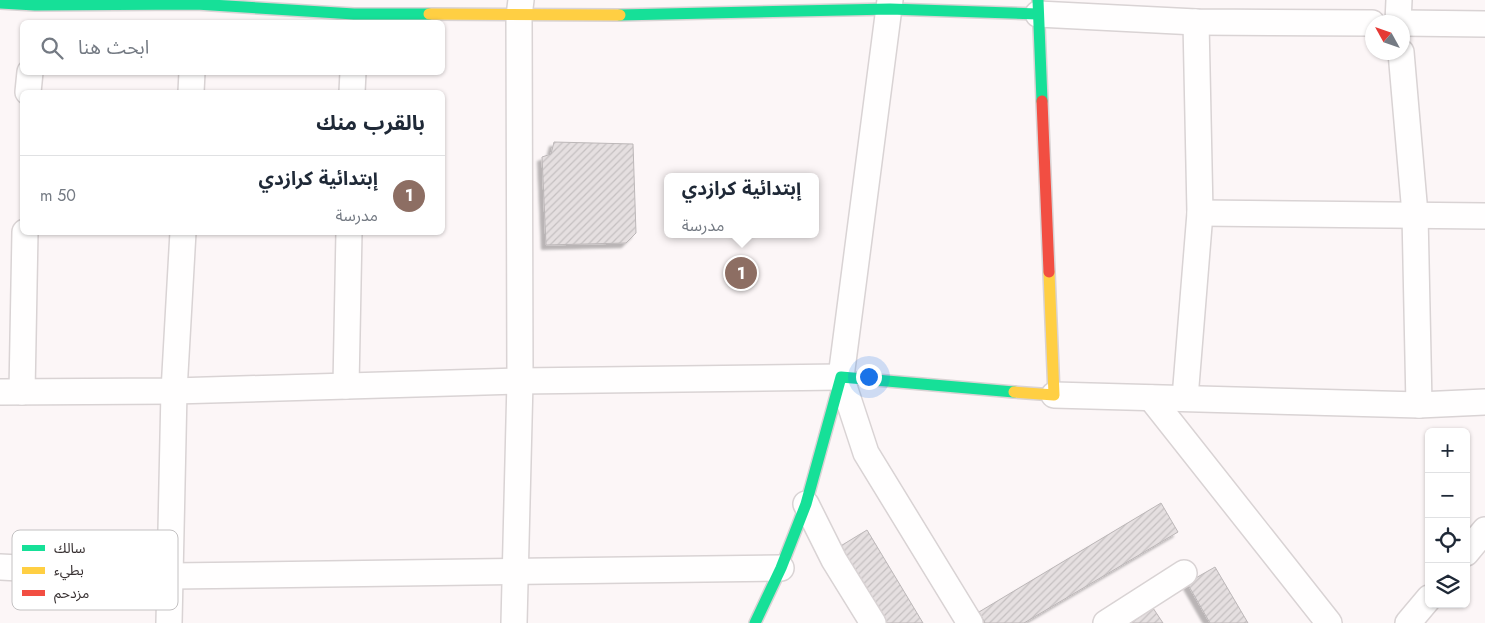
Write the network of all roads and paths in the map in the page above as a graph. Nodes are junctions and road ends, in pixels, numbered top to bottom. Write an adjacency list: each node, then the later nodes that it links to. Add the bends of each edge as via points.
1 (1399, 0): 10 (street)
2 (124, 2): 8 (street); 9 (street)
3 (0, 3): 8 (street)
4 (890, 5): 5 (street); 6 (street); 29 (street)
5 (722, 6): 7 (street, via 645,15)
6 (1038, 7): 12 (street); 34 (street)
7 (520, 8): 11 (street); 30 (street)
8 (35, 9)
9 (195, 13): 11 (street)
10 (1398, 15)
11 (354, 18)
12 (1196, 22): 13 (street); 23 (street)
13 (1365, 23)
14 (1410, 23): 15 (street)
15 (1485, 24)
16 (1402, 60): 24 (street)
17 (30, 75): 20 (street)
18 (192, 75): 21 (street)
19 (352, 75): 22 (street)
20 (28, 90)
21 (191, 90)
22 (352, 90)
23 (1200, 212): 24 (street); 36 (street)
24 (1415, 214): 25 (street); 38 (street)
25 (1485, 216)
26 (25, 235): 33 (street)
27 (183, 235): 32 (street)
28 (349, 235): 31 (street)
29 (841, 377): 30 (street); 34 (street); 39 (street); 53 (street, via 866,453)
30 (520, 381): 31 (street); 44 (street)
31 (346, 386): 32 (street)
32 (174, 391): 33 (street); 40 (street)
33 (11, 392)
34 (1054, 395): 35 (street)
35 (1151, 398): 36 (street); 55 (street)
36 (1185, 398): 38 (street)
37 (1485, 402): 38 (street)
38 (1419, 405)
39 (806, 504): 43 (street); 52 (street, via 834,560)
40 (172, 530)
41 (1485, 530): 42 (street)
42 (1470, 548)
43 (781, 568): 44 (street); 51 (street)
44 (516, 571): 46 (street); 50 (street)
45 (1184, 574): 54 (street)
46 (178, 576)
47 (1425, 603): 56 (street)
48 (170, 610): 49 (street)
49 (169, 623)
50 (514, 623)
51 (755, 623)
52 (873, 623)
53 (970, 623)
54 (1106, 623)
55 (1329, 623)
56 (1408, 623)

